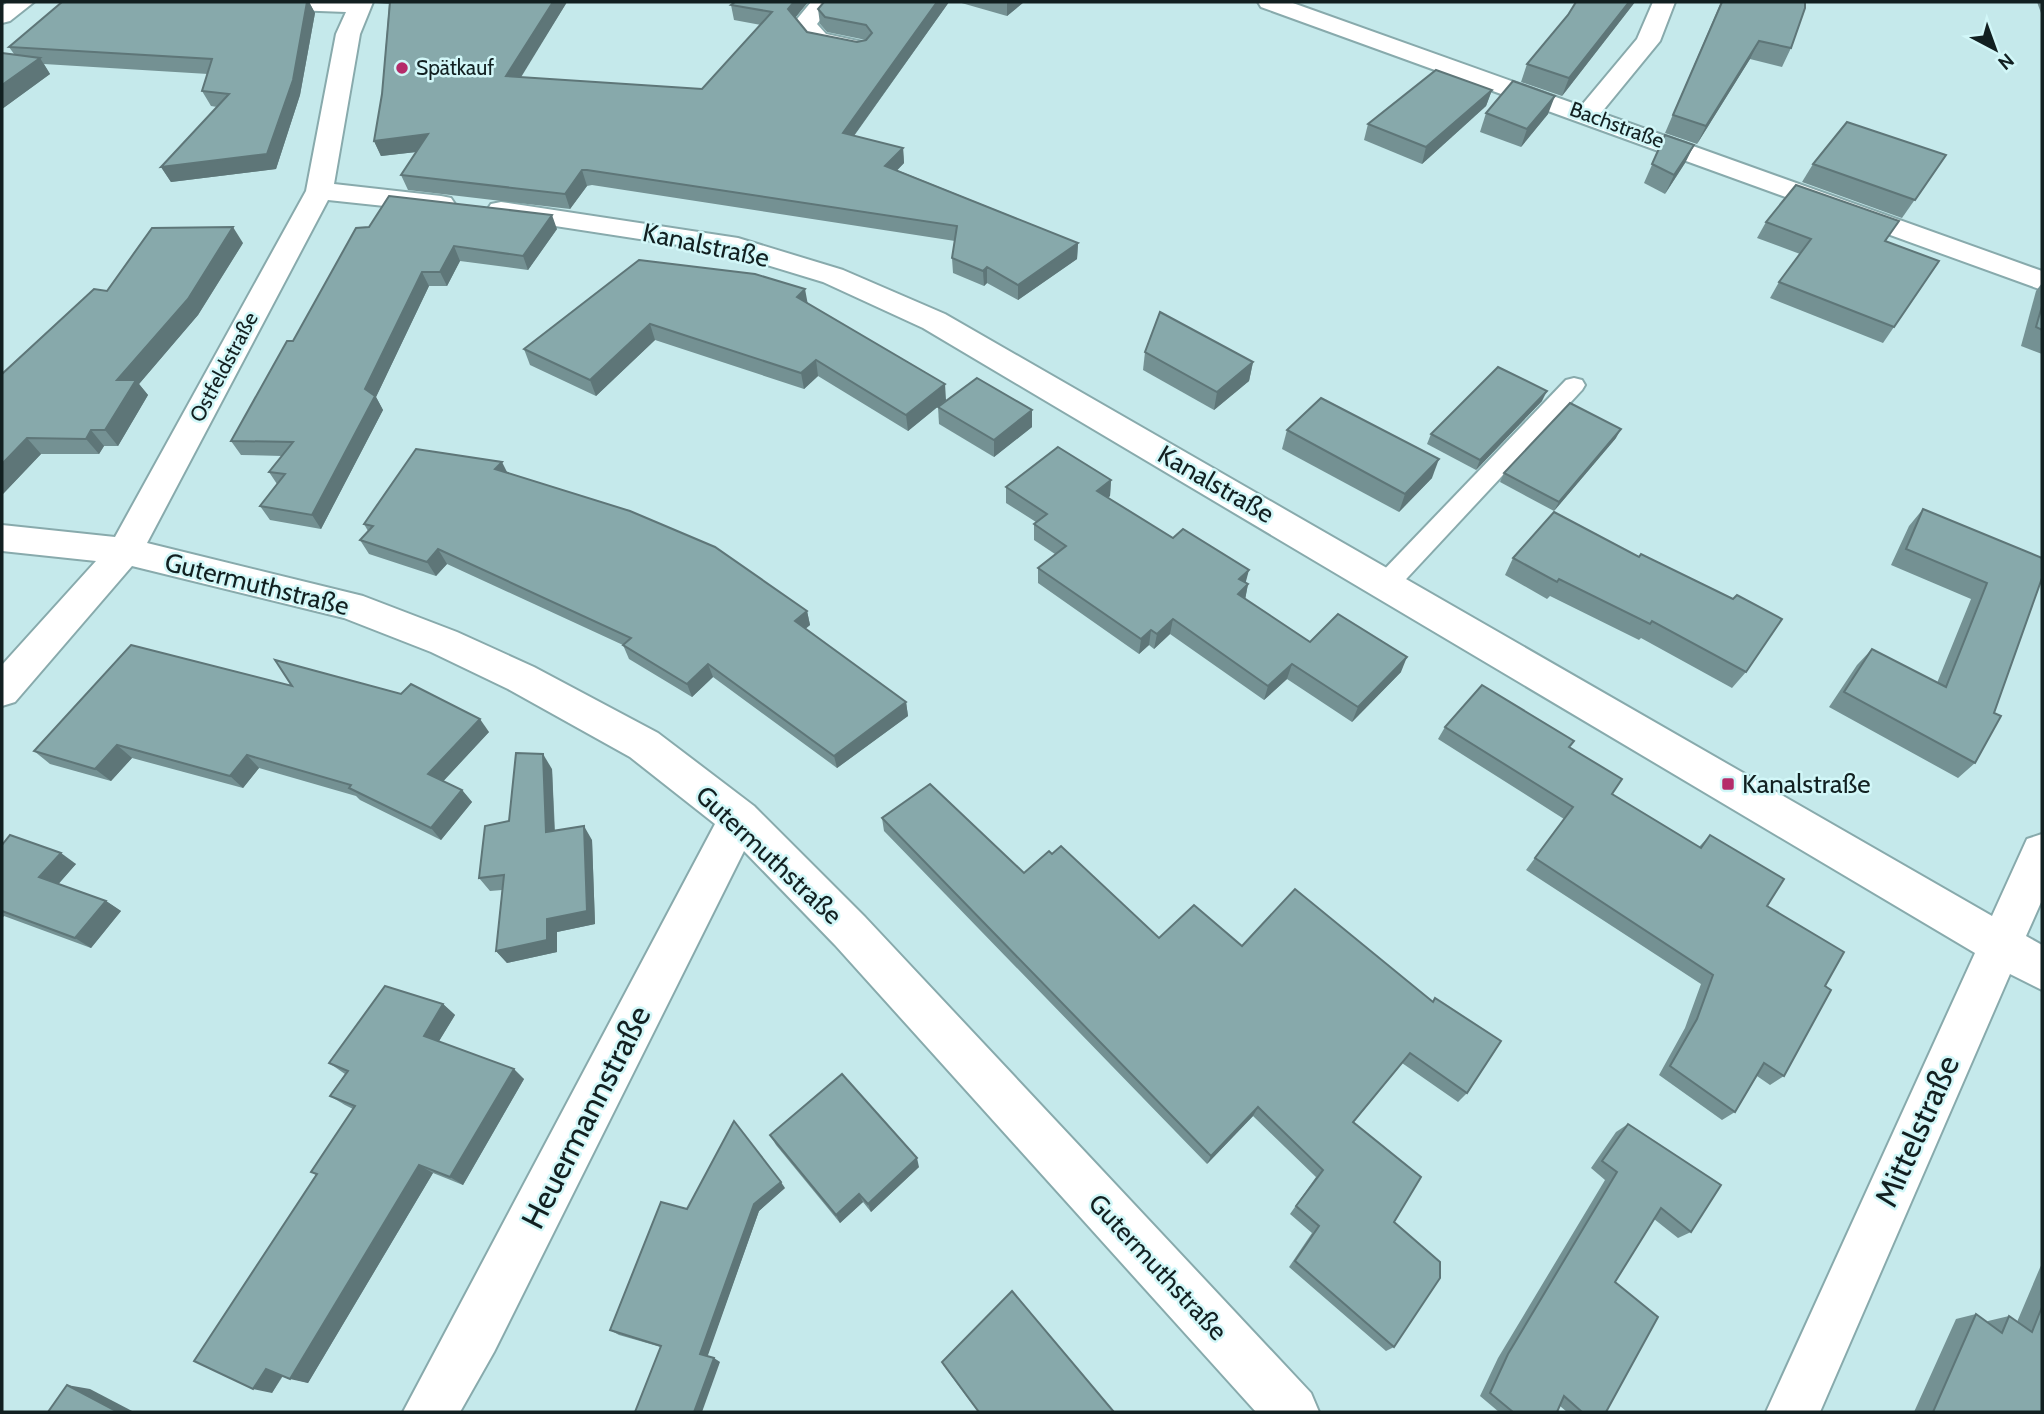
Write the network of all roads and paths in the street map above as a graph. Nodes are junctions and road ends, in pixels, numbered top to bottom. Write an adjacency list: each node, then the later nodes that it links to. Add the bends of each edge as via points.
1 (23, 2): 7 (street)
2 (267, 2): 6 (street)
3 (823, 2): 8 (street, via 805,24 817,40)
4 (1269, 2): 9 (street, Bachstraße)
5 (1664, 2): 9 (street, via 1648,41)
6 (360, 4): 10 (street, Ostfeldstraße, via 348,34)
7 (2, 16)
8 (859, 48)
9 (1587, 114): 11 (street, Bachstraße)
10 (319, 191): 14 (street, Ostfeldstraße); 15 (street, Kanalstraße, via 530,214 728,244 833,276 975,342)
11 (2042, 281)
12 (1574, 385): 15 (lane)
13 (2, 538): 14 (street, Gutermuthstraße)
14 (125, 551): 16 (street, Ostfeldstraße); 17 (street, Gutermuthstraße, via 350,606 444,642 644,745)
15 (1386, 584): 19 (street, Kanalstraße)
16 (2, 691)
17 (739, 819): 21 (street, Heuermannstraße); 22 (street, Gutermuthstraße, via 850,931)
18 (2042, 852): 19 (street, Mittelstraße)
19 (1999, 944): 20 (street, Kanalstraße); 23 (street, Mittelstraße)
20 (2042, 969)
21 (430, 1412)
22 (1292, 1412)
23 (1793, 1412)

